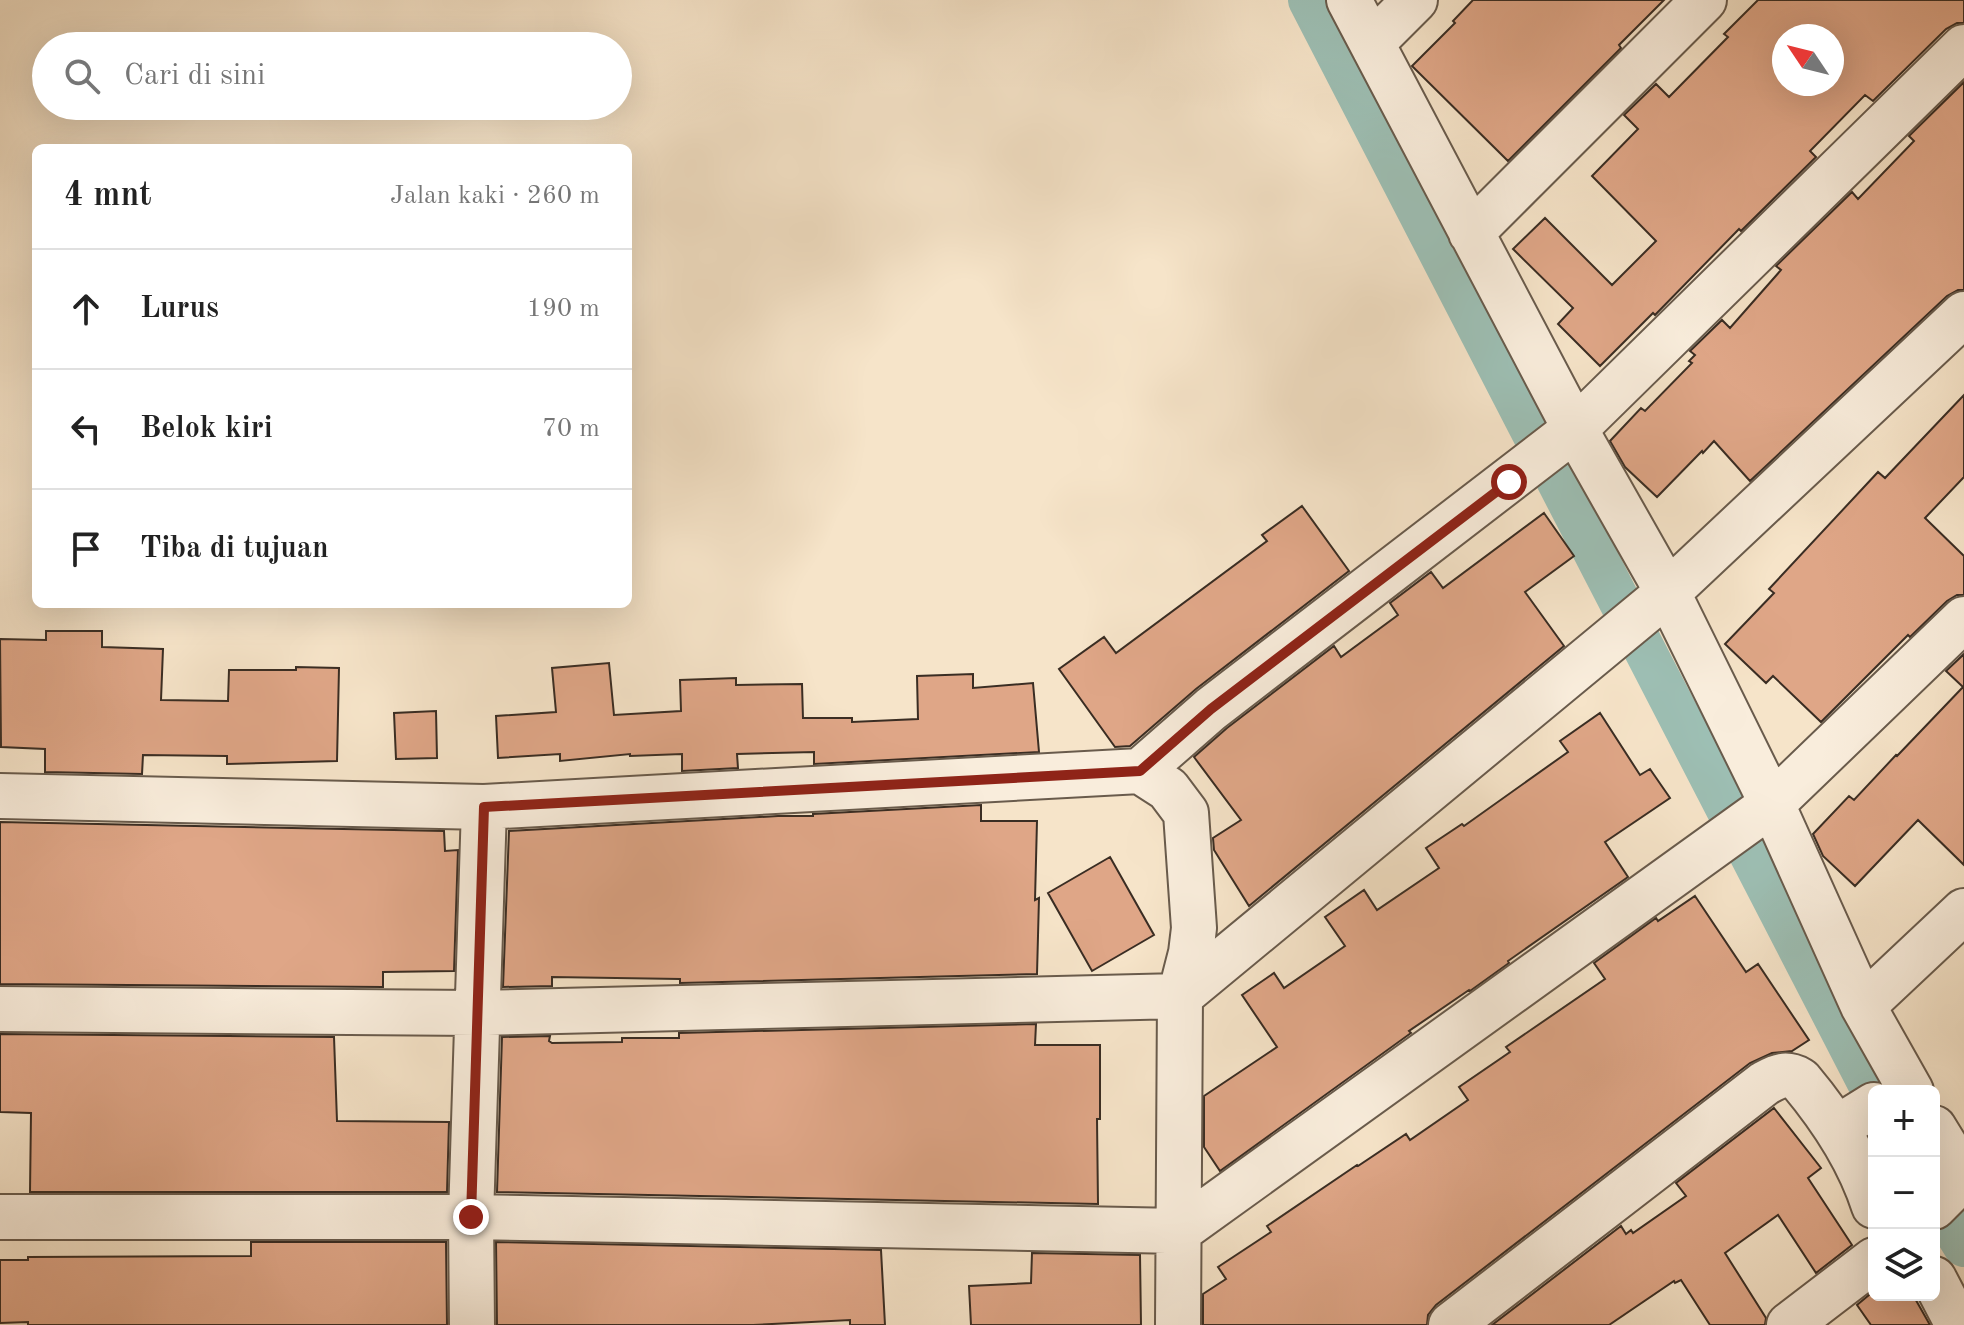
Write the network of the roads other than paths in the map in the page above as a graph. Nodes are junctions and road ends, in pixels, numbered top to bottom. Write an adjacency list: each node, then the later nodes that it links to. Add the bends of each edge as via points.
1 (1349, 0): 4 (street)
2 (1415, 0): 4 (street)
3 (1704, 0): 6 (street)
4 (1372, 43): 6 (street)
5 (1964, 47): 8 (street)
6 (1471, 233): 8 (street)
7 (1964, 314): 9 (street)
8 (1566, 437): 9 (street); 11 (street, via 1211,709)
9 (1667, 594): 13 (street); 16 (street)
10 (1964, 619): 13 (street)
11 (1140, 771): 14 (street); 16 (street, via 1168,789 1186,813 1194,928)
12 (0, 796): 14 (street)
13 (1770, 805): 17 (street); 26 (street)
14 (484, 807): 19 (street)
15 (1964, 911): 17 (street)
16 (1180, 996): 19 (street); 26 (street)
17 (1863, 1006): 20 (street)
18 (0, 1009): 19 (street)
19 (476, 1013): 25 (street)
20 (1880, 1085)
21 (1868, 1096): 31 (street, via 1792,1075 1765,1083)
22 (1940, 1147): 23 (street)
23 (1953, 1188)
24 (0, 1217): 25 (street)
25 (471, 1217): 26 (street); 29 (street)
26 (1179, 1231): 30 (street)
27 (1868, 1265): 32 (street)
28 (1940, 1290): 33 (street)
29 (472, 1325)
30 (1178, 1325)
31 (1451, 1325)
32 (1789, 1325)
33 (1958, 1325)

